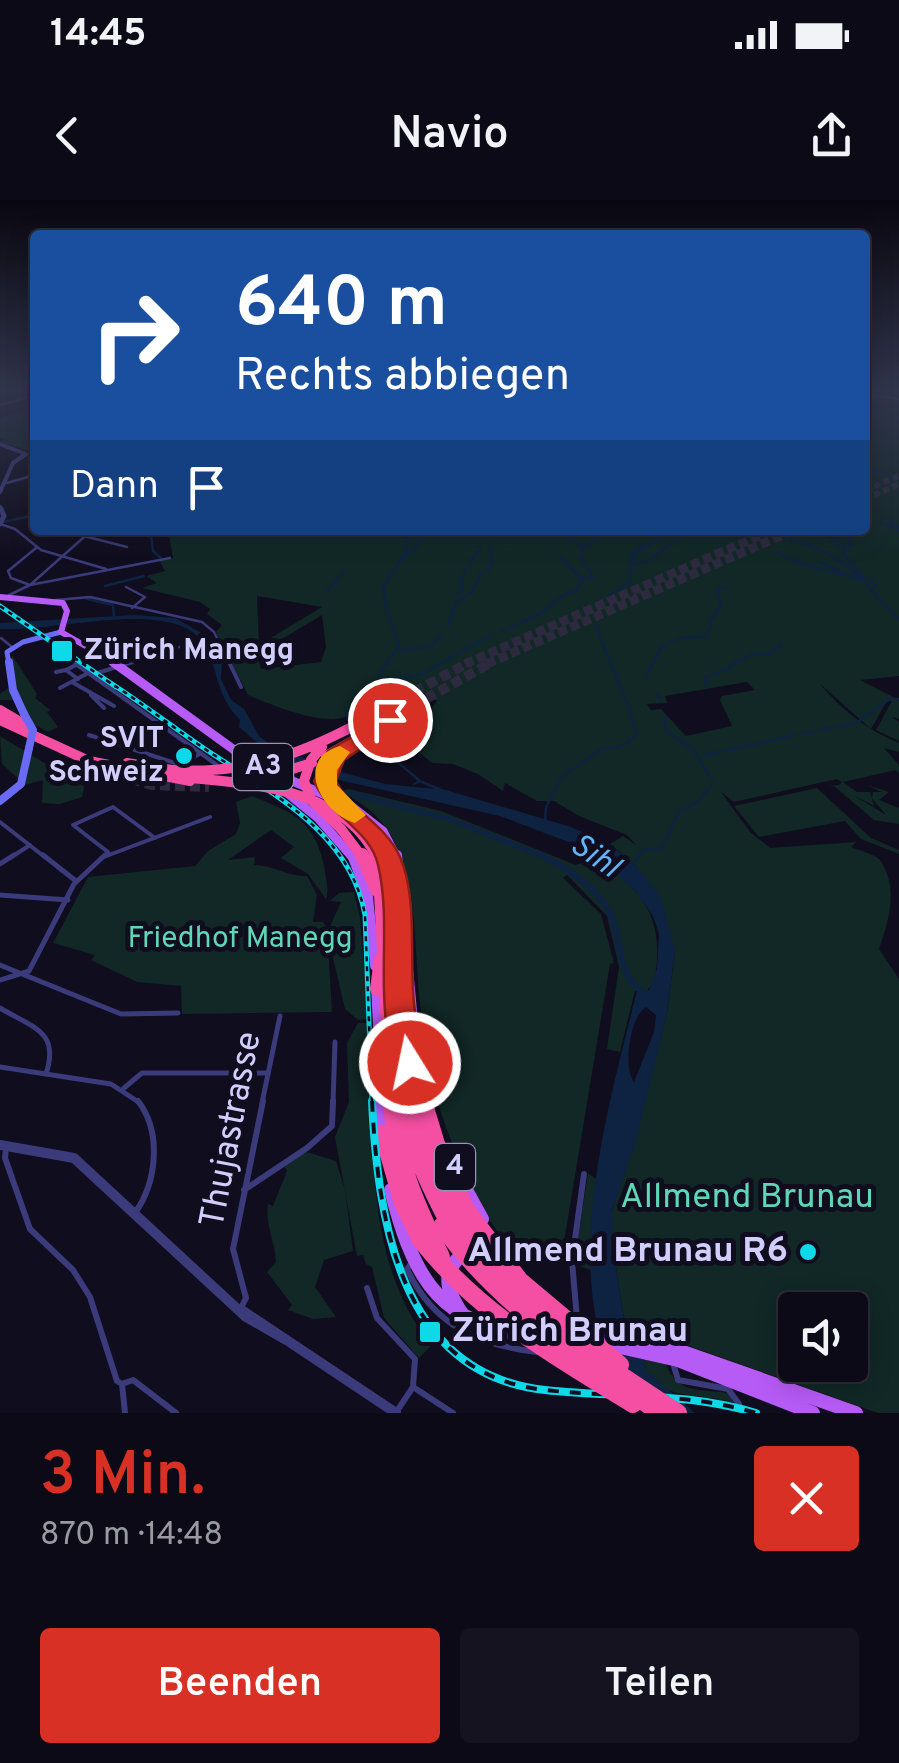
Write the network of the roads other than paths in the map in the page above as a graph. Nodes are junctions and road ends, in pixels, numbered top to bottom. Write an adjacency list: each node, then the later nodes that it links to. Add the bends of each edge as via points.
1 (4, 446): 2 (street)
2 (25, 454): 3 (street); 4 (street)
3 (30, 457)
4 (9, 475): 5 (street); 7 (street)
5 (0, 476)
6 (30, 477): 7 (street)
7 (7, 483): 8 (street)
8 (1, 491): 9 (street)
9 (0, 503): 10 (street)
10 (1, 522): 13 (street)
11 (84, 536): 12 (street); 14 (street)
12 (127, 547)
13 (37, 548): 14 (street); 17 (street, via 8,571)
14 (68, 554): 16 (street); 17 (street)
15 (170, 558): 16 (street)
16 (106, 568): 17 (street)
17 (30, 584): 19 (street)
18 (126, 587): 21 (street, via 145,597)
19 (2, 597): 20 (main road)
20 (56, 600): 21 (street, via 85,596); 22 (main road, via 66,605)
21 (132, 608): 35 (street, via 206,625)
22 (66, 618): 23 (main road)
23 (62, 630): 27 (main road); 29 (main road, 4)
24 (0, 638): 27 (street)
25 (179, 647): 29 (street)
26 (54, 648): 28 (street)
27 (11, 649): 54 (main road, bridge, via 9,675 34,730 22,784)
28 (78, 664): 30 (street); 32 (street)
29 (121, 666): 32 (street); 47 (main road, 4)
30 (66, 670): 31 (street); 33 (street)
31 (56, 672)
32 (91, 673): 33 (street); 46 (street)
33 (78, 678): 34 (street)
34 (72, 682): 36 (street); 37 (street)
35 (241, 687)
36 (60, 688)
37 (91, 696): 39 (street); 41 (street)
38 (401, 699): 43 (highway, A3)
39 (114, 706)
40 (412, 706): 45 (highway, A3)
41 (104, 708)
42 (1, 717): 48 (highway); 50 (highway, A3, via 84,753); 50 (highway, via 73,756)
43 (346, 730): 50 (highway, A3, bridge, via 257,768); 61 (highway, bridge, via 312,757 304,788)
44 (89, 735): 46 (street, via 181,765)
45 (354, 742): 51 (highway, A3, bridge, via 282,774); 61 (highway, A3, bridge, via 330,763 326,787 375,834)
46 (201, 753): 47 (street, via 222,767)
47 (246, 758): 49 (main road, 4)
48 (72, 762)
49 (255, 765): 52 (main road, 4); 53 (main road, 4)
50 (155, 773): 61 (highway, bridge, via 310,802 354,832)
51 (209, 786)
52 (302, 787): 53 (main road); 74 (main road, 4, via 366,816 396,852)
53 (290, 793): 69 (main road, 4, via 338,836 363,872)
54 (0, 801)
55 (210, 816): 57 (street)
56 (0, 822): 58 (street)
57 (155, 838): 59 (street); 59 (street, via 113,808 73,825)
58 (30, 845): 60 (street); 62 (street)
59 (109, 854): 62 (street)
60 (0, 864)
61 (382, 873): 65 (highway); 71 (highway, A3, via 394,918)
62 (76, 881): 64 (street)
63 (0, 895): 64 (street)
64 (68, 900): 67 (street)
65 (384, 934): 69 (highway); 75 (highway)
66 (0, 965): 67 (street)
67 (26, 974): 68 (street); 72 (street, via 120,1014)
68 (0, 980)
69 (376, 989): 83 (main road, 4)
70 (0, 1008): 80 (street, via 48,1036 53,1052)
71 (401, 1008): 77 (highway); 82 (highway)
72 (178, 1013)
73 (280, 1016): 79 (street, Thujastrasse)
74 (413, 1021): 82 (highway); 94 (main road, 4, via 446,1145)
75 (390, 1030): 77 (highway); 87 (highway, via 387,1102)
76 (335, 1042): 86 (street, via 332,1126)
77 (397, 1057): 89 (highway, via 410,1161); 91 (highway, via 436,1175); 92 (highway, via 392,1118 398,1161)
78 (0, 1067): 80 (street)
79 (268, 1072): 81 (street, via 142,1073); 86 (street, Thujastrasse)
80 (46, 1074): 81 (street)
81 (123, 1089): 88 (street, via 143,1106 152,1129 149,1190)
82 (428, 1120): 116 (highway, bridge, via 466,1210 490,1246 526,1288)
83 (384, 1134): 87 (highway); 90 (main road, 4, via 394,1203)
84 (4, 1146): 88 (street, via 74,1158); 105 (street, via 26,1220 86,1290)
85 (584, 1174): 97 (street, via 572,1261)
86 (244, 1190): 95 (street, Thujastrasse, via 233,1249 246,1298)
87 (400, 1194): 114 (highway, bridge, via 422,1240 453,1280)
88 (135, 1213): 95 (street)
89 (445, 1223): 115 (highway, bridge, via 479,1275 514,1309); 116 (highway, bridge, via 512,1296)
90 (416, 1260): 96 (main road, 4, via 445,1307); 102 (street, via 407,1266 414,1285 452,1328 485,1344)
91 (494, 1267): 92 (main road, via 468,1252); 94 (main road)
92 (446, 1276): 96 (main road, via 454,1306)
93 (366, 1288): 106 (street, via 377,1318 415,1359)
94 (531, 1300): 97 (main road, 4); 98 (main road, via 530,1318)
95 (241, 1310): 111 (street)
96 (475, 1326): 98 (main road, 4)
97 (577, 1328): 99 (main road, 4)
98 (518, 1334): 100 (main road, 4)
99 (596, 1337): 100 (main road, 4); 101 (main road, 4); 104 (street)
100 (555, 1338): 102 (street)
101 (645, 1346): 103 (main road, 4); 118 (main road, 4)
102 (586, 1357): 104 (street)
103 (674, 1359): 107 (street, via 678,1380 730,1389); 117 (main road, 4)
104 (599, 1373): 108 (street)
105 (122, 1384): 109 (street); 110 (street, via 134,1380)
106 (413, 1387): 111 (street); 112 (street)
107 (738, 1404)
108 (622, 1409): 113 (street)
109 (125, 1413)
110 (176, 1413)
111 (396, 1413)
112 (453, 1413)
113 (634, 1413)
114 (647, 1413)
115 (660, 1413)
116 (679, 1413)
117 (812, 1413)
118 (856, 1413)

